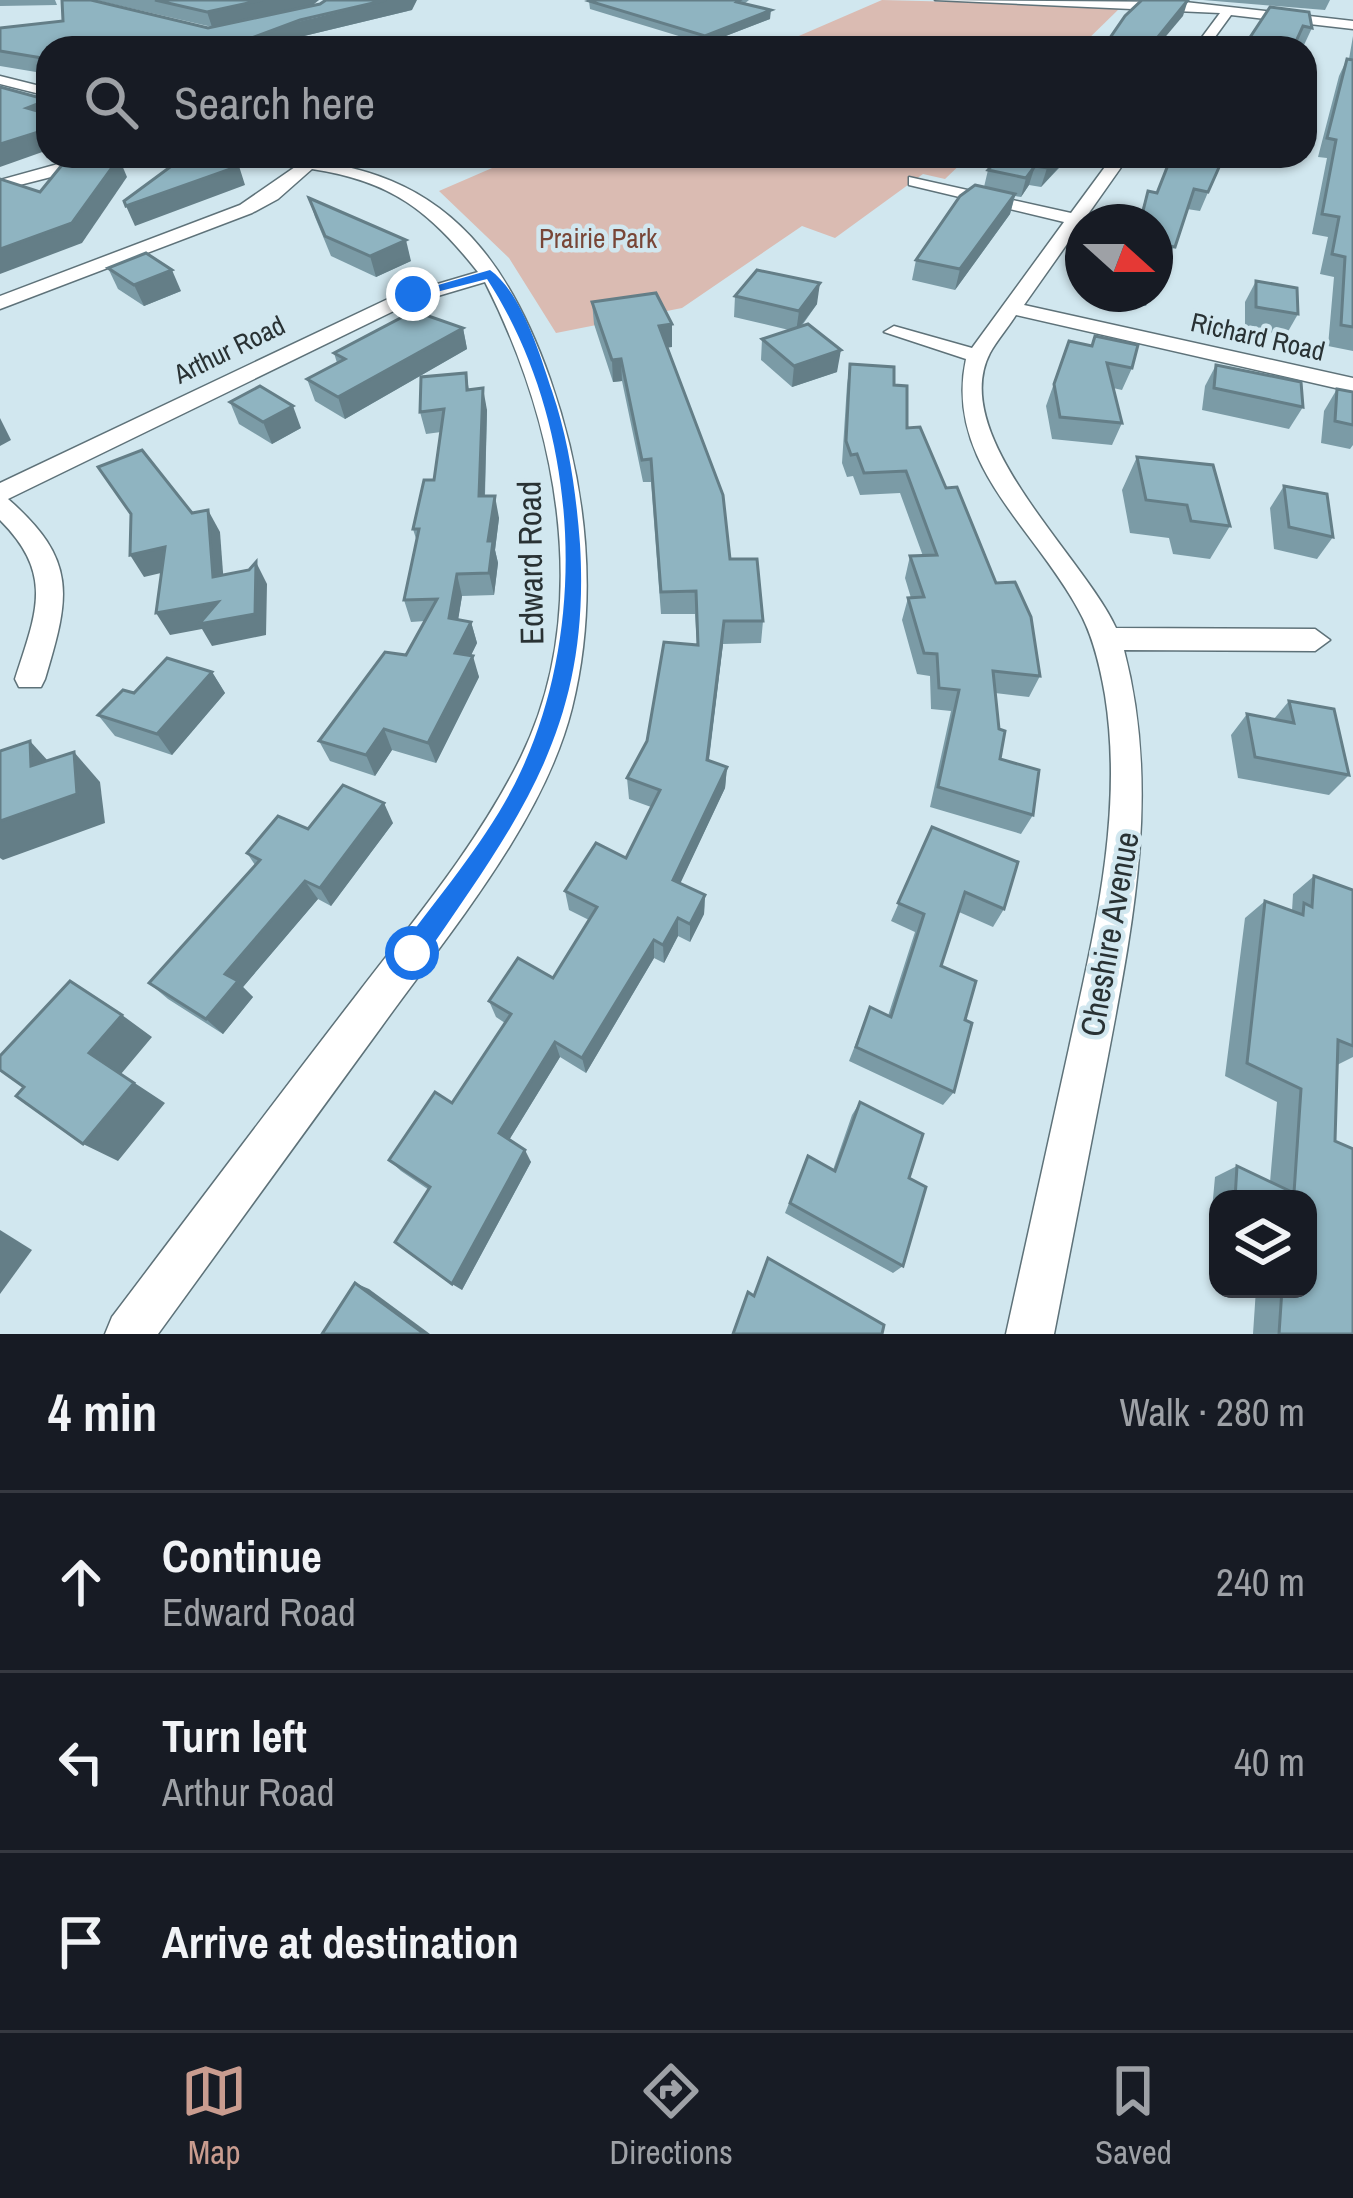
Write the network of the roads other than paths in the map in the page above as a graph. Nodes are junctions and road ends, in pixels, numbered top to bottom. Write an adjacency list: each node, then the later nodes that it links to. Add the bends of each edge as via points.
1 (940, 0): 2 (street)
2 (1229, 10): 3 (street); 4 (street)
3 (1353, 25)
4 (1209, 36)
5 (0, 80): 6 (street)
6 (36, 89)
7 (58, 168): 12 (street, Edward Road)
8 (304, 168): 17 (street, via 246,209)
9 (331, 168): 16 (street, Edward Road, via 411,194)
10 (1111, 168): 13 (street)
11 (915, 182): 14 (street)
12 (0, 185)
13 (1085, 204)
14 (1065, 217)
15 (1065, 232): 18 (street)
16 (490, 274): 22 (street, Arthur Road, via 397,302); 27 (street, Edward Road, via 546,390 568,498 574,598 556,711 502,826)
17 (0, 303)
18 (1010, 308): 20 (street); 21 (street, Richard Road)
19 (895, 332): 20 (street)
20 (976, 356): 24 (street, Cheshire Avenue, via 967,394 975,433)
21 (1353, 385)
22 (0, 494)
23 (0, 505): 26 (street, via 29,530 51,566 49,616)
24 (1107, 639): 25 (street); 28 (street, Cheshire Avenue, via 1129,748 1125,874)
25 (1315, 640)
26 (30, 679)
27 (129, 1334)
28 (1030, 1334)

